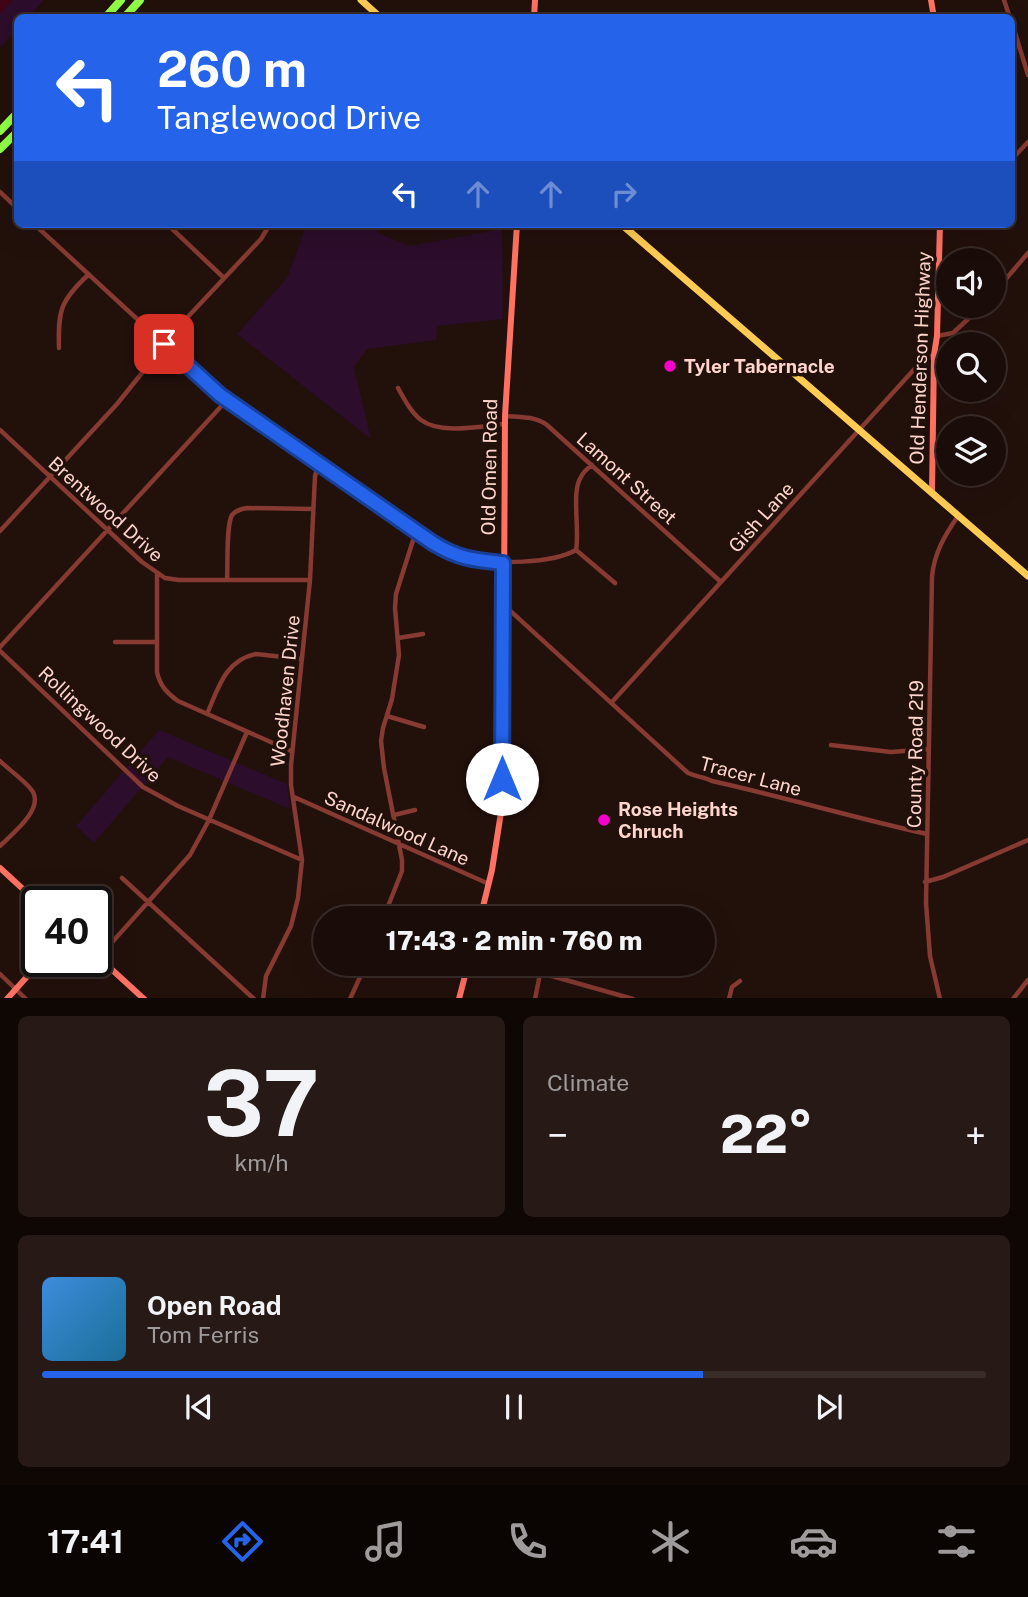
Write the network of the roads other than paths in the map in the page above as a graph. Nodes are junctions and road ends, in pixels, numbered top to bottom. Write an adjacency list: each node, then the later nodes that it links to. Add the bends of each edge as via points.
1 (121, 0): 4 (highway)
2 (140, 0): 5 (highway)
3 (361, 0): 6 (main road)
4 (109, 14)
5 (128, 14)
6 (377, 14)
7 (1015, 33): 8 (street)
8 (1028, 75)
9 (14, 116): 10 (highway)
10 (0, 131)
11 (14, 135): 13 (highway)
12 (1028, 142): 14 (street)
13 (0, 149)
14 (1015, 156)
15 (0, 192): 16 (street)
16 (14, 205)
17 (38, 228): 24 (street)
18 (171, 228): 25 (street)
19 (268, 228): 25 (street)
20 (517, 228): 36 (street, Old Omen Road)
21 (626, 228): 39 (main road)
22 (940, 228): 28 (street, Old Henderson Highway)
23 (1028, 253): 26 (street)
24 (88, 275): 31 (street); 32 (street, via 65,300 58,322)
25 (224, 278): 31 (street)
26 (1006, 279)
27 (969, 318): 29 (street)
28 (937, 332)
29 (954, 332)
30 (936, 342): 33 (street, Old Henderson Highway)
31 (164, 344): 35 (street); 42 (street)
32 (59, 348)
33 (934, 355): 39 (street, Gish Lane, via 919,364); 43 (street, Old Henderson Highway)
34 (398, 388): 37 (street, via 415,414 436,428)
35 (227, 400): 40 (street); 46 (street)
36 (505, 416): 37 (street, Old Omen Road); 41 (street, Lamont Street, via 540,419)
37 (505, 424): 50 (street, Old Omen Road)
38 (0, 430): 42 (street, Brentwood Drive)
39 (859, 430): 43 (main road); 55 (street, Gish Lane)
40 (319, 463): 44 (street, Woodhaven Drive); 48 (street)
41 (592, 465): 49 (street, via 577,485); 55 (street, Lamont Street)
42 (50, 477): 46 (street, Brentwood Drive); 47 (street)
43 (932, 492): 45 (main road)
44 (313, 509): 53 (street, via 237,510 229,525); 54 (street, Woodhaven Drive)
45 (958, 516): 52 (main road); 70 (street, County Road 219, via 942,541 933,568)
46 (107, 529): 51 (street, Brentwood Drive); 62 (street)
47 (0, 531)
48 (416, 531): 50 (street, via 450,553); 59 (street, via 396,594)
49 (576, 550): 50 (street, via 564,556); 56 (street)
50 (503, 563): 57 (street, Old Omen Road)
51 (157, 573): 53 (street, via 179,580); 61 (street, Brentwood Drive)
52 (1028, 576)
53 (228, 580): 54 (street)
54 (310, 580): 63 (street, Woodhaven Drive)
55 (721, 582): 64 (street, Gish Lane)
56 (615, 583)
57 (504, 605): 64 (street, Tracer Lane); 85 (street, Old Omen Road, via 502,806)
58 (423, 634): 59 (street)
59 (398, 638): 66 (street)
60 (115, 642): 61 (street)
61 (157, 642): 65 (street, Brentwood Drive, via 159,682 171,696)
62 (0, 649): 76 (street, Rollingwood Drive, via 143,787)
63 (302, 659): 65 (street, via 256,654 234,663); 71 (street, Woodhaven Drive)
64 (611, 702): 77 (street, Tracer Lane, via 697,777)
65 (207, 714): 68 (street, Brentwood Drive)
66 (387, 716): 67 (street); 75 (street, via 382,755)
67 (424, 727)
68 (247, 732): 71 (street, Brentwood Drive); 76 (street)
69 (831, 745): 70 (street, via 891,752)
70 (929, 749): 77 (street, County Road 219)
71 (291, 751): 73 (street, Woodhaven Drive)
72 (0, 761): 80 (street, via 36,799 33,811)
73 (293, 797): 79 (street, Sandalwood Lane); 81 (street, Woodhaven Drive)
74 (415, 810): 75 (street)
75 (394, 815): 79 (street)
76 (209, 820): 81 (street, Rollingwood Drive); 87 (street, via 190,855)
77 (927, 834): 84 (street, County Road 219)
78 (1028, 840): 84 (street)
79 (400, 844): 85 (street, Sandalwood Lane); 88 (street, via 402,871)
80 (0, 846)
81 (302, 860): 105 (street, Woodhaven Drive, via 296,912 269,967)
82 (0, 868): 86 (street)
83 (122, 878): 87 (street)
84 (925, 882): 111 (street, County Road 219, via 930,956)
85 (489, 884): 89 (street, Old Omen Road)
86 (21, 887)
87 (148, 902): 90 (street); 104 (street)
88 (388, 906)
89 (483, 906)
90 (112, 941)
91 (112, 969): 103 (street)
92 (0, 974): 100 (street)
93 (360, 976): 106 (street)
94 (465, 976): 107 (street)
95 (540, 976): 108 (street)
96 (552, 976): 109 (street)
97 (27, 977): 100 (street)
98 (1028, 980): 112 (street)
99 (740, 981): 110 (street, via 732,987)
100 (16, 989): 101 (street); 102 (street)
101 (8, 998)
102 (25, 998)
103 (143, 998)
104 (253, 998)
105 (263, 998)
106 (350, 998)
107 (459, 998)
108 (535, 998)
109 (629, 998)
110 (729, 998)
111 (940, 998)
112 (1014, 998)

